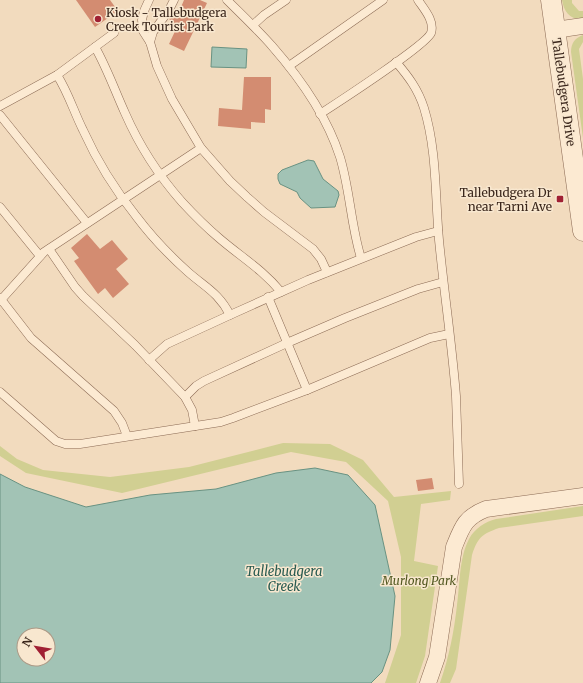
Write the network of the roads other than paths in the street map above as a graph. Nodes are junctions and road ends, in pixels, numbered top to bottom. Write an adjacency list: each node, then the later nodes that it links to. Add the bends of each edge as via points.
1 (149, 0): 14 (lane, via 142,26)
2 (174, 0): 8 (lane)
3 (227, 0): 10 (lane)
4 (286, 0): 10 (lane)
5 (383, 0): 17 (lane)
6 (418, 0): 16 (lane, via 432,23 431,33 426,40)
7 (551, 0): 12 (street, Tallebudgera Drive)
8 (170, 8)
9 (164, 17): 14 (lane, via 153,32)
10 (253, 25): 17 (lane)
11 (583, 26): 12 (street)
12 (556, 30): 28 (street, Tallebudgera Drive)
13 (114, 33): 15 (lane)
14 (150, 42): 22 (lane, via 157,66 172,99)
15 (96, 47): 18 (lane); 23 (lane, via 132,128)
16 (396, 62): 20 (lane); 27 (lane, via 413,83 426,114 433,159)
17 (289, 66): 20 (lane)
18 (57, 75): 19 (lane); 24 (lane, via 95,155)
19 (0, 106)
20 (320, 114): 31 (lane, via 339,155 345,175 356,240)
21 (0, 115): 26 (lane)
22 (201, 148): 23 (lane); 32 (lane, via 247,197 313,248)
23 (160, 174): 24 (lane); 34 (lane, via 205,226 262,271)
24 (123, 199): 26 (lane); 37 (lane, via 166,251 217,295)
25 (0, 207): 30 (lane)
26 (87, 223): 29 (lane)
27 (438, 231): 31 (lane); 33 (lane)
28 (583, 231)
29 (49, 249): 30 (lane); 40 (lane, via 75,287)
30 (40, 256): 36 (lane)
31 (362, 258): 32 (lane)
32 (327, 272): 34 (lane)
33 (443, 282): 38 (lane); 39 (lane, via 418,289)
34 (280, 292): 35 (lane)
35 (268, 297): 37 (lane); 39 (lane)
36 (0, 300): 45 (lane, via 31,338 114,410)
37 (230, 315): 40 (lane, via 167,344)
38 (449, 334): 41 (lane, via 430,338); 46 (lane, via 456,395)
39 (287, 343): 41 (lane); 43 (lane, via 204,381)
40 (149, 360): 43 (lane)
41 (307, 390): 44 (lane, via 233,418)
42 (0, 392): 45 (lane, via 61,443 72,445)
43 (185, 397): 44 (lane, via 192,410)
44 (195, 426): 45 (lane)
45 (127, 436)
46 (459, 484)
47 (583, 496): 48 (street, via 486,509 466,521 454,547 437,657)
48 (428, 683)

